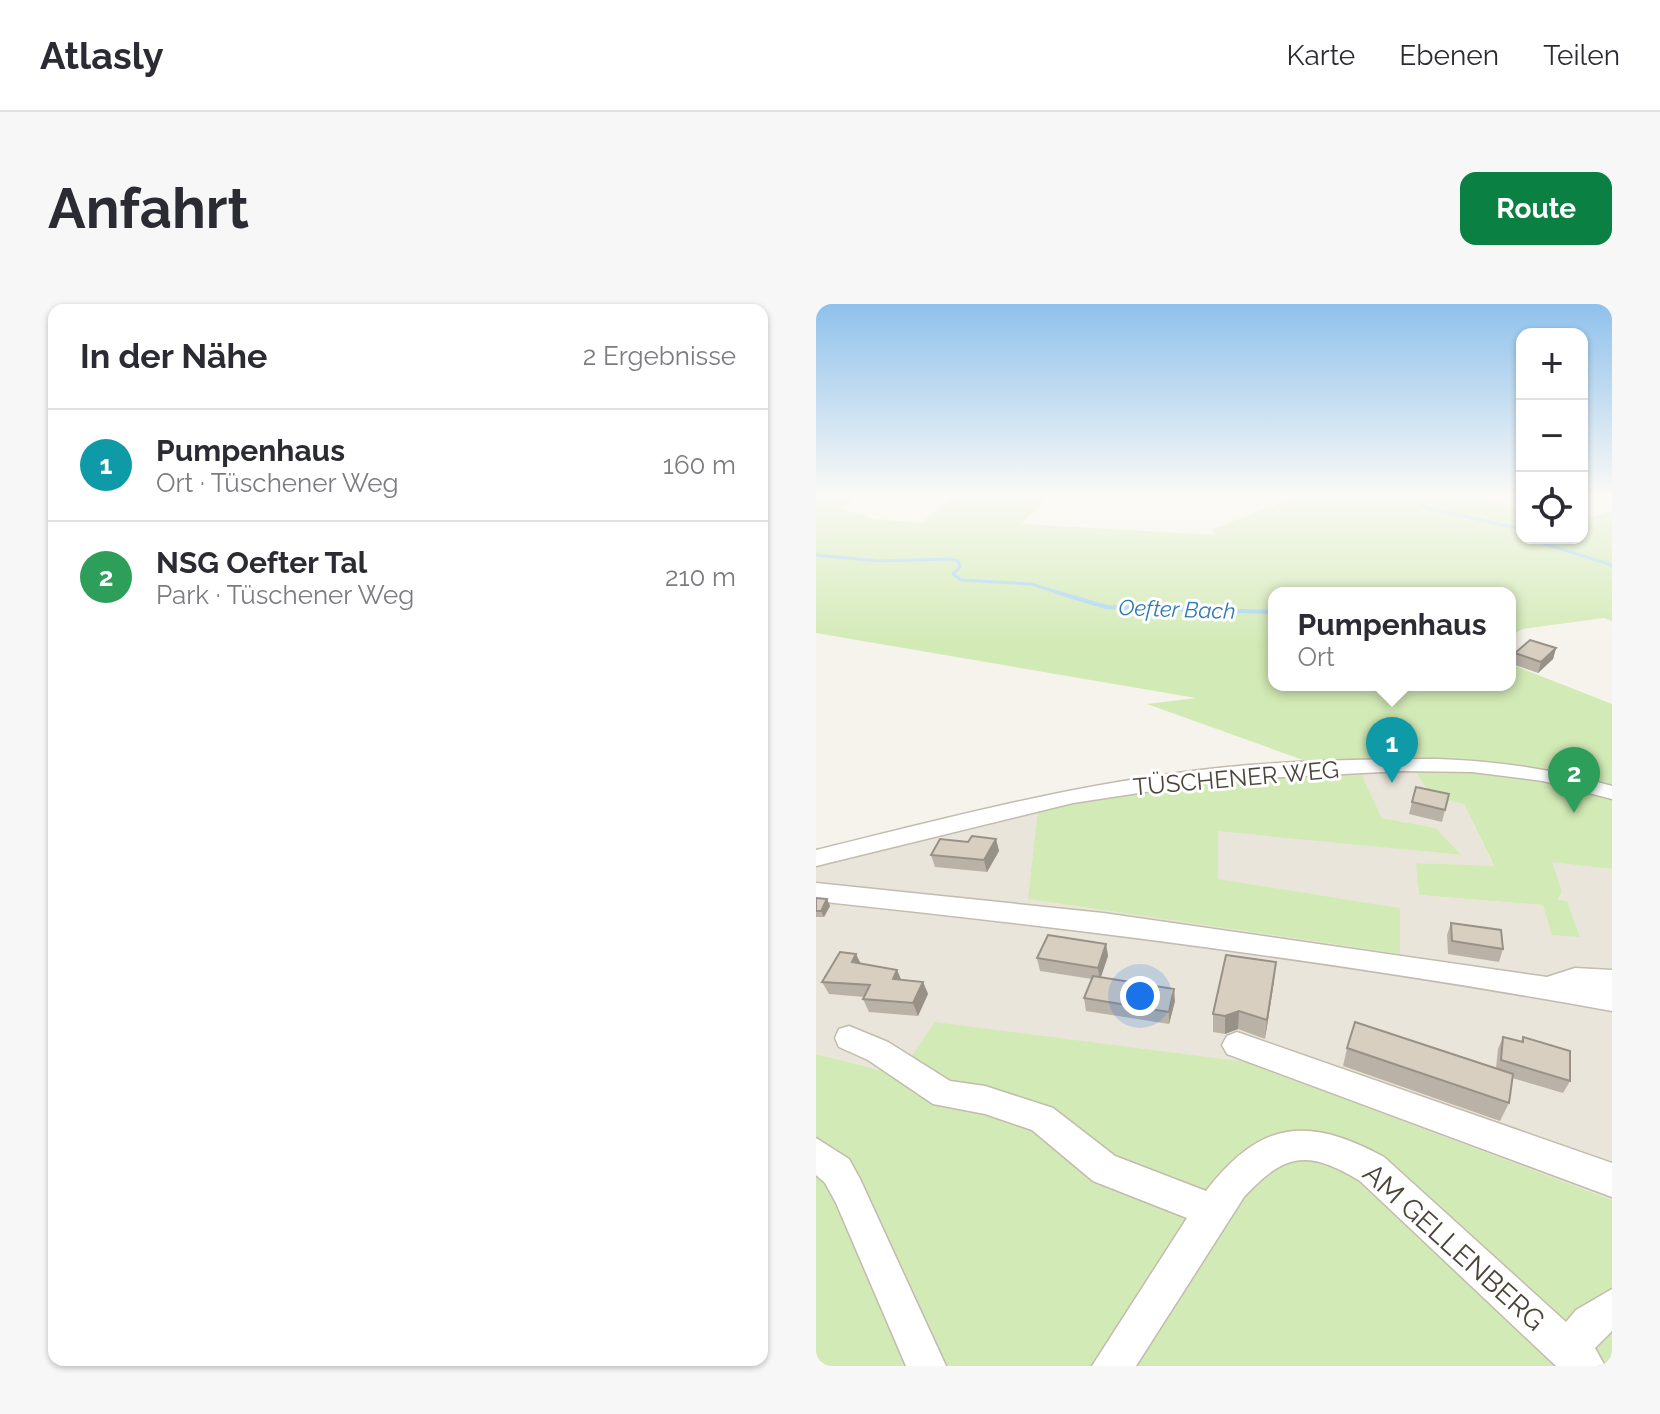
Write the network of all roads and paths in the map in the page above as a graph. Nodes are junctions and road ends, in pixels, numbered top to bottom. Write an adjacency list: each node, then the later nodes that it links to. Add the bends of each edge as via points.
1 (1612, 793): 2 (street, TÜSCHENER WEG, via 1555,775 1488,767 1387,765 1161,780 1021,807)
2 (816, 858)
3 (816, 892): 5 (street, via 1103,922)
4 (1612, 981): 5 (street, via 1575,979)
5 (1550, 988): 6 (street)
6 (1612, 1000)
7 (849, 1038): 11 (street, via 944,1094 1042,1118 1105,1169)
8 (1237, 1045): 10 (street)
9 (816, 1154): 14 (street, via 837,1171 848,1191)
10 (1612, 1180)
11 (1213, 1213): 13 (street, AM GELLENBERG, via 1239,1178 1271,1150 1306,1144 1336,1151 1372,1169); 15 (street, AM GELLENBERG)
12 (1612, 1308): 13 (street, AM GELLENBERG, via 1590,1324)
13 (1576, 1358)
14 (926, 1366)
15 (1112, 1366)

